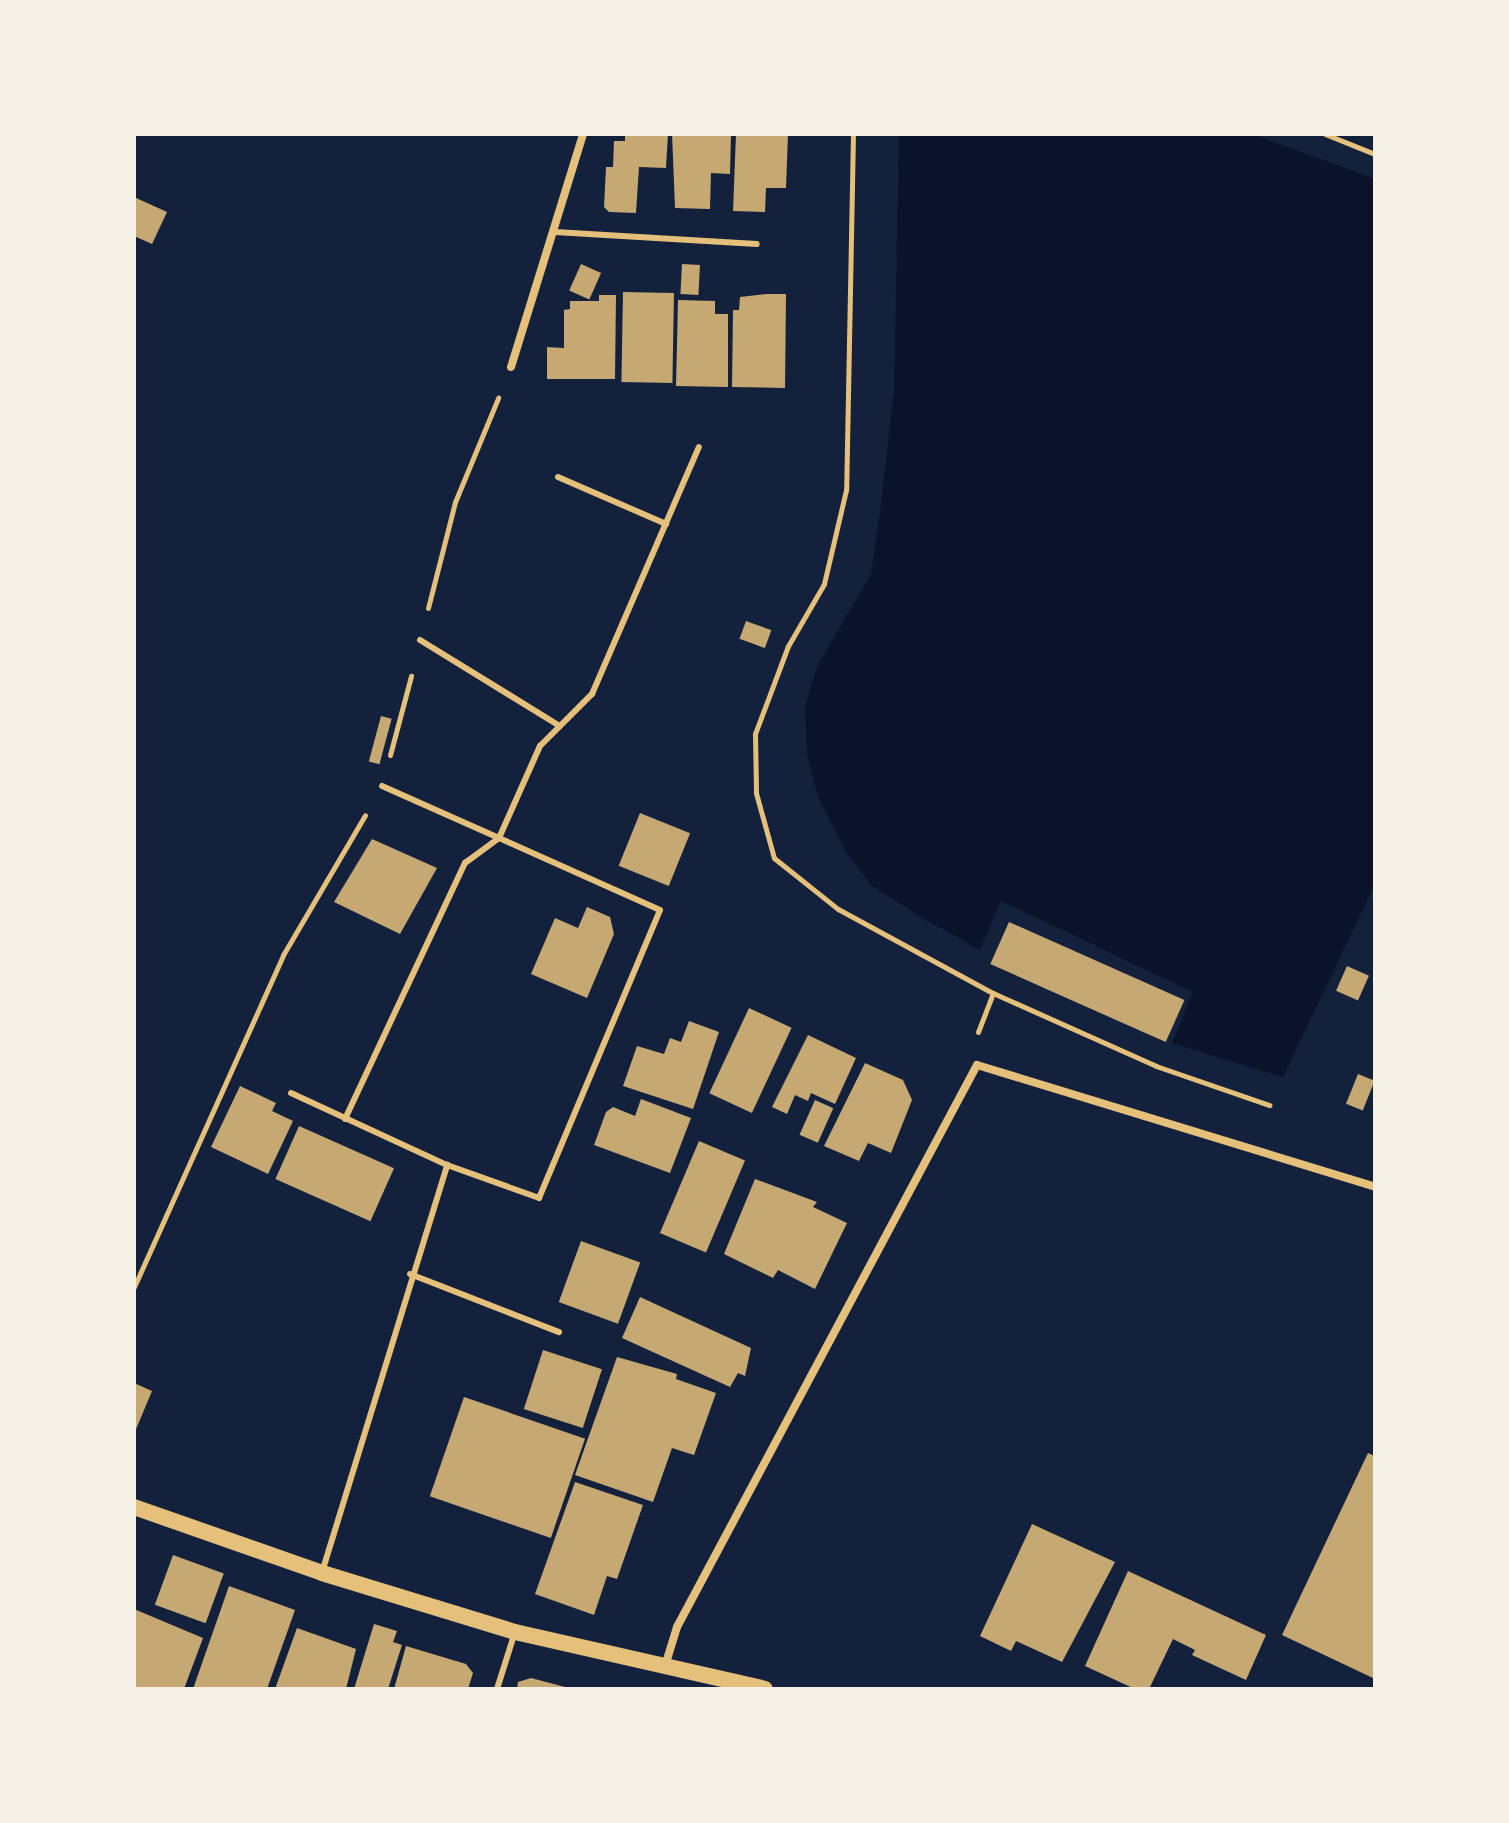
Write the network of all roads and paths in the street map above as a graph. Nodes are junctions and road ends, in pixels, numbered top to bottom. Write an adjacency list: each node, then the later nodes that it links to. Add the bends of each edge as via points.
1 (583, 134): 5 (street)
2 (853, 134): 16 (path, via 846,490 824,584 788,646 755,734 756,793 774,858 838,909 993,993 1156,1066)
3 (1325, 134): 4 (path)
4 (1375, 154)
5 (555, 232): 6 (lane); 7 (street)
6 (757, 244)
7 (511, 367): 11 (path, via 455,502)
8 (699, 447): 10 (lane)
9 (558, 477): 10 (lane)
10 (666, 524): 12 (lane, via 592,694)
11 (420, 640): 12 (lane); 13 (path)
12 (560, 726): 14 (lane, via 540,746)
13 (382, 786): 14 (lane); 21 (path, via 283,955)
14 (499, 838): 17 (lane, via 465,863); 18 (lane, via 660,910 539,1198)
15 (291, 1093): 17 (lane)
16 (1269, 1105)
17 (345, 1119): 18 (lane)
18 (447, 1165): 20 (lane)
19 (1375, 1187): 26 (street, via 977,1065 677,1627)
20 (410, 1274): 22 (lane); 24 (lane)
21 (134, 1287)
22 (559, 1332)
23 (134, 1507): 24 (main road)
24 (322, 1573): 25 (main road)
25 (515, 1632): 26 (main road); 27 (lane)
26 (664, 1670): 28 (main road)
27 (497, 1689)
28 (765, 1689)

